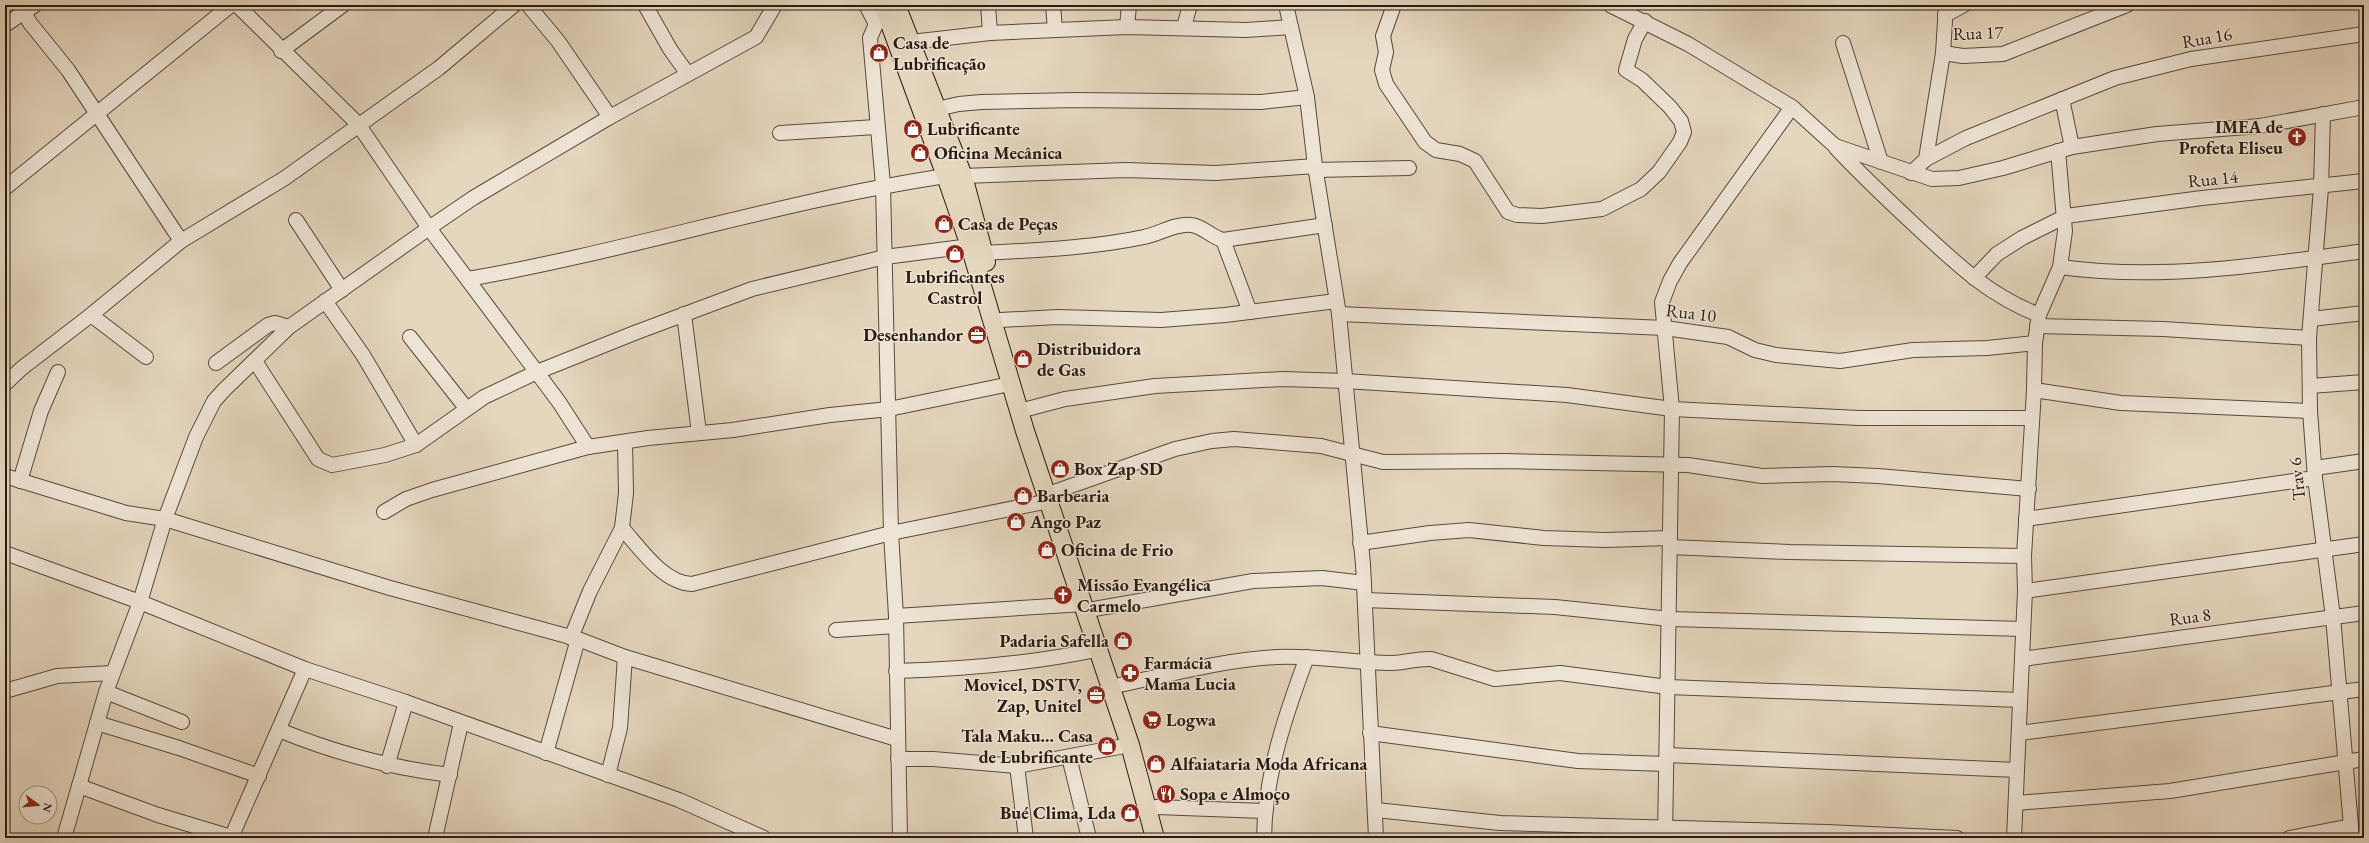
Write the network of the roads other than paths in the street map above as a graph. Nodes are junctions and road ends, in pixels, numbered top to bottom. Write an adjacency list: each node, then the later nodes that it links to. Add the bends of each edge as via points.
1 (231, 5): 39 (street)
2 (238, 5): 31 (street)
3 (343, 5): 31 (street)
4 (514, 5): 42 (street, via 439,68)
5 (528, 5): 41 (street, via 558,41)
6 (645, 5): 33 (street)
7 (775, 5): 33 (street, via 756,36)
8 (866, 5): 20 (street)
9 (988, 5): 27 (street)
10 (1054, 5): 26 (street)
11 (1129, 5): 24 (street)
12 (1190, 5): 25 (street)
13 (1286, 5): 23 (street)
14 (1394, 5): 21 (street, via 1383,36 1386,52 1382,70 1386,84 1425,142 1436,150 1460,154 1475,161 1508,212 1517,215 1542,216 1602,208 1641,189 1659,172 1680,142 1684,132 1681,121 1642,80 1626,70 1635,39)
15 (1610, 5): 21 (street)
16 (1964, 5): 19 (street)
17 (2126, 5): 32 (street, Rua 17, via 2003,54 1963,56)
18 (27, 7): 22 (street); 39 (street, via 30,22 68,70)
19 (1946, 10): 32 (street)
20 (885, 13): 29 (main road); 38 (main road); 43 (street, via 870,38)
21 (1645, 21): 37 (street, via 1688,44)
22 (5, 25)
23 (1291, 26): 25 (street, via 1246,30); 34 (street)
24 (1127, 27): 25 (street); 26 (street)
25 (1184, 27)
26 (1054, 30): 27 (street)
27 (990, 33): 29 (street)
28 (2364, 34): 35 (street, Rua 16, via 2191,59 2115,78)
29 (911, 42): 38 (main road)
30 (1843, 43): 49 (street)
31 (281, 51): 42 (street)
32 (1943, 53): 48 (street)
33 (687, 73): 41 (street)
34 (1307, 97): 38 (street, via 1261,102 981,102); 50 (street)
35 (2062, 99): 46 (street); 48 (street, Rua 16, via 1966,138)
36 (2364, 107): 40 (street)
37 (1792, 108): 45 (street); 82 (street, via 1676,269 1662,302)
38 (930, 110): 53 (main road)
39 (97, 114): 56 (street); 63 (street)
40 (2323, 114): 46 (street, via 2260,126 2157,134); 57 (street, Trav 6)
41 (610, 117): 61 (street, via 473,198)
42 (358, 124): 61 (street); 63 (street, via 285,178)
43 (876, 127): 44 (street); 55 (street)
44 (780, 133)
45 (1834, 146): 49 (street); 69 (street, via 1892,205)
46 (2072, 147): 47 (street)
47 (2058, 151): 52 (street, via 1959,178 1932,179); 58 (street)
48 (1926, 159): 52 (street, Rua 16)
49 (1881, 162): 52 (street)
50 (1315, 168): 51 (street); 53 (street, via 1216,173 1126,170); 60 (street)
51 (1409, 168)
52 (1911, 172)
53 (955, 176): 55 (street); 64 (main road)
54 (2364, 181): 57 (street, Rua 14)
55 (883, 185): 66 (street); 70 (street)
56 (5, 188)
57 (2321, 188): 58 (street, Rua 14, via 2202,198); 67 (street, Trav 6)
58 (2066, 216): 68 (street); 69 (street, Rua 14, via 2027,235 1997,254)
59 (296, 220): 71 (street)
60 (1326, 225): 62 (street); 73 (street)
61 (429, 228): 70 (street); 71 (street)
62 (1224, 240): 64 (street, via 1215,238 1198,227 1184,225 1145,237 1072,247); 74 (street)
63 (181, 241): 77 (street)
64 (977, 250): 66 (street); 79 (main road); 94 (main road)
65 (2364, 251): 67 (street)
66 (885, 257): 76 (street, via 752,289); 98 (street)
67 (2316, 258): 68 (street, via 2248,267 2178,271 2096,272); 78 (street, Trav 6)
68 (2060, 267): 80 (street)
69 (1974, 278): 80 (street)
70 (468, 279): 90 (street)
71 (342, 290): 72 (street)
72 (325, 301): 81 (street); 105 (street, via 367,361)
73 (1338, 308): 74 (street, Rua 10); 82 (street, Rua 10); 91 (street)
74 (1250, 312): 79 (street, Rua 10, via 1161,320 1058,317)
75 (2364, 313): 78 (street)
76 (684, 314): 90 (street); 103 (street)
77 (91, 315): 86 (street); 93 (street)
78 (2311, 319): 84 (street, Trav 6)
79 (1000, 320): 99 (main road)
80 (2038, 320): 84 (street); 85 (street)
81 (289, 327): 87 (street); 88 (street, via 268,324)
82 (1665, 328): 85 (street, Rua 10, via 1728,337 1754,350 1776,355 1840,361 1913,350); 100 (street)
83 (410, 337): 97 (street)
84 (2309, 338): 95 (street, Trav 6)
85 (2035, 343): 96 (street)
86 (146, 357)
87 (255, 361): 105 (street, via 321,462 332,465 385,455); 116 (street, via 214,401 196,437)
88 (216, 363)
89 (58, 372): 112 (street, via 41,411)
90 (537, 372): 97 (street); 106 (street)
91 (1345, 381): 99 (street, via 1249,379 1155,386 1065,399); 100 (street, via 1567,395); 107 (street)
92 (2364, 382): 95 (street)
93 (5, 384)
94 (1010, 384): 98 (street); 114 (main road)
95 (2310, 386): 101 (street, Trav 6)
96 (2034, 390): 101 (street, via 2121,403); 102 (street)
97 (466, 408): 105 (street)
98 (889, 409): 103 (street, via 830,414); 119 (street)
99 (1027, 409): 114 (main road)
100 (1672, 409): 102 (street, via 1859,418); 109 (street)
101 (2310, 411): 110 (street, Trav 6)
102 (2032, 418): 113 (street)
103 (699, 433): 104 (street)
104 (625, 442): 106 (street); 118 (street, via 626,493)
105 (416, 445)
106 (588, 447): 115 (street, via 432,490 406,499)
107 (1351, 452): 109 (street, via 1383,462 1504,460); 114 (street, via 1321,446 1250,439 1212,441 1175,449); 120 (street)
108 (2364, 462): 110 (street)
109 (1670, 466): 113 (street, via 1688,465 1762,476 1878,476); 121 (street)
110 (2315, 473): 117 (street); 123 (street, Trav 6)
111 (5, 476): 112 (street)
112 (20, 481): 116 (street, via 126,513)
113 (2029, 489): 117 (street)
114 (1051, 496): 119 (street); 130 (main road)
115 (384, 512)
116 (165, 519): 129 (street); 137 (street, via 390,588)
117 (2026, 519): 125 (street)
118 (622, 528): 119 (street, via 676,581 692,584); 137 (street, via 590,591)
119 (891, 533): 134 (street)
120 (1360, 543): 121 (street, via 1469,530 1560,538); 126 (street)
121 (1669, 543): 125 (street, via 1789,552); 133 (street)
122 (2364, 544): 123 (street)
123 (2326, 550): 127 (street); 132 (street, Trav 6)
124 (5, 553): 129 (street)
125 (2024, 556): 127 (street)
126 (1364, 583): 128 (street); 130 (street, via 1322,578 1253,581)
127 (2025, 591): 136 (street)
128 (1365, 600): 133 (street, via 1555,607); 142 (street)
129 (140, 602): 143 (street); 145 (street)
130 (1089, 607): 134 (street); 138 (main road); 146 (main road)
131 (2364, 613): 132 (street, Rua 8)
132 (2333, 617): 141 (street, Rua 8); 150 (street, Trav 6)
133 (1670, 619): 136 (street); 147 (street)
134 (896, 621): 135 (street); 144 (street)
135 (836, 630)
136 (2022, 630): 141 (street)
137 (574, 638): 139 (street); 162 (street)
138 (1100, 650): 144 (street, via 1002,666); 161 (main road)
139 (624, 657): 160 (street); 172 (street, via 620,728)
140 (1307, 657): 142 (street); 146 (street, via 1248,659 1200,666); 178 (street, via 1278,740)
141 (2022, 659): 152 (street)
142 (1369, 662): 147 (street, via 1392,663 1431,659 1495,679 1560,673); 158 (street)
143 (305, 669): 153 (street); 157 (street)
144 (896, 671): 160 (street)
145 (112, 673): 149 (street, via 57,676); 151 (street)
146 (1119, 685): 176 (main road)
147 (1668, 687): 152 (street); 166 (street)
148 (2364, 689): 150 (street)
149 (5, 691)
150 (2338, 691): 159 (street); 167 (street, Trav 6)
151 (106, 692): 154 (street); 155 (street)
152 (2020, 700): 159 (street)
153 (406, 702): 156 (street); 168 (street)
154 (182, 722)
155 (97, 723): 173 (street); 174 (street)
156 (461, 723): 162 (street); 171 (street)
157 (279, 730): 168 (street, via 330,750); 173 (street)
158 (1370, 733): 166 (street, via 1578,761); 177 (street)
159 (2019, 733): 170 (street)
160 (897, 739): 164 (street)
161 (1130, 745): 163 (street); 188 (main road)
162 (546, 753): 172 (street)
163 (1069, 757): 169 (street); 187 (street)
164 (898, 759): 169 (street, via 933,759); 185 (street)
165 (2364, 759): 167 (street)
166 (1666, 760): 170 (street); 179 (street)
167 (2346, 763): 175 (street, via 2170,791); 180 (street, Trav 6)
168 (387, 766): 171 (street)
169 (1017, 766): 186 (street)
170 (2017, 770): 175 (street)
171 (450, 775): 183 (street)
172 (608, 775): 184 (street, via 679,800)
173 (259, 776): 182 (street)
174 (79, 786): 181 (street); 182 (street)
175 (2016, 802): 193 (street)
176 (1156, 807): 178 (street); 189 (main road)
177 (1376, 810): 179 (street, via 1500,823); 191 (street)
178 (1264, 811): 190 (street)
179 (1665, 832): 192 (street)
180 (2352, 832): 194 (street)
181 (64, 838)
182 (231, 838)
183 (434, 838)
184 (764, 838)
185 (900, 838)
186 (1026, 838)
187 (1089, 838)
188 (1155, 838)
189 (1163, 838)
190 (1264, 838)
191 (1376, 838)
192 (1957, 838)
193 (2014, 838)
194 (2289, 838)

